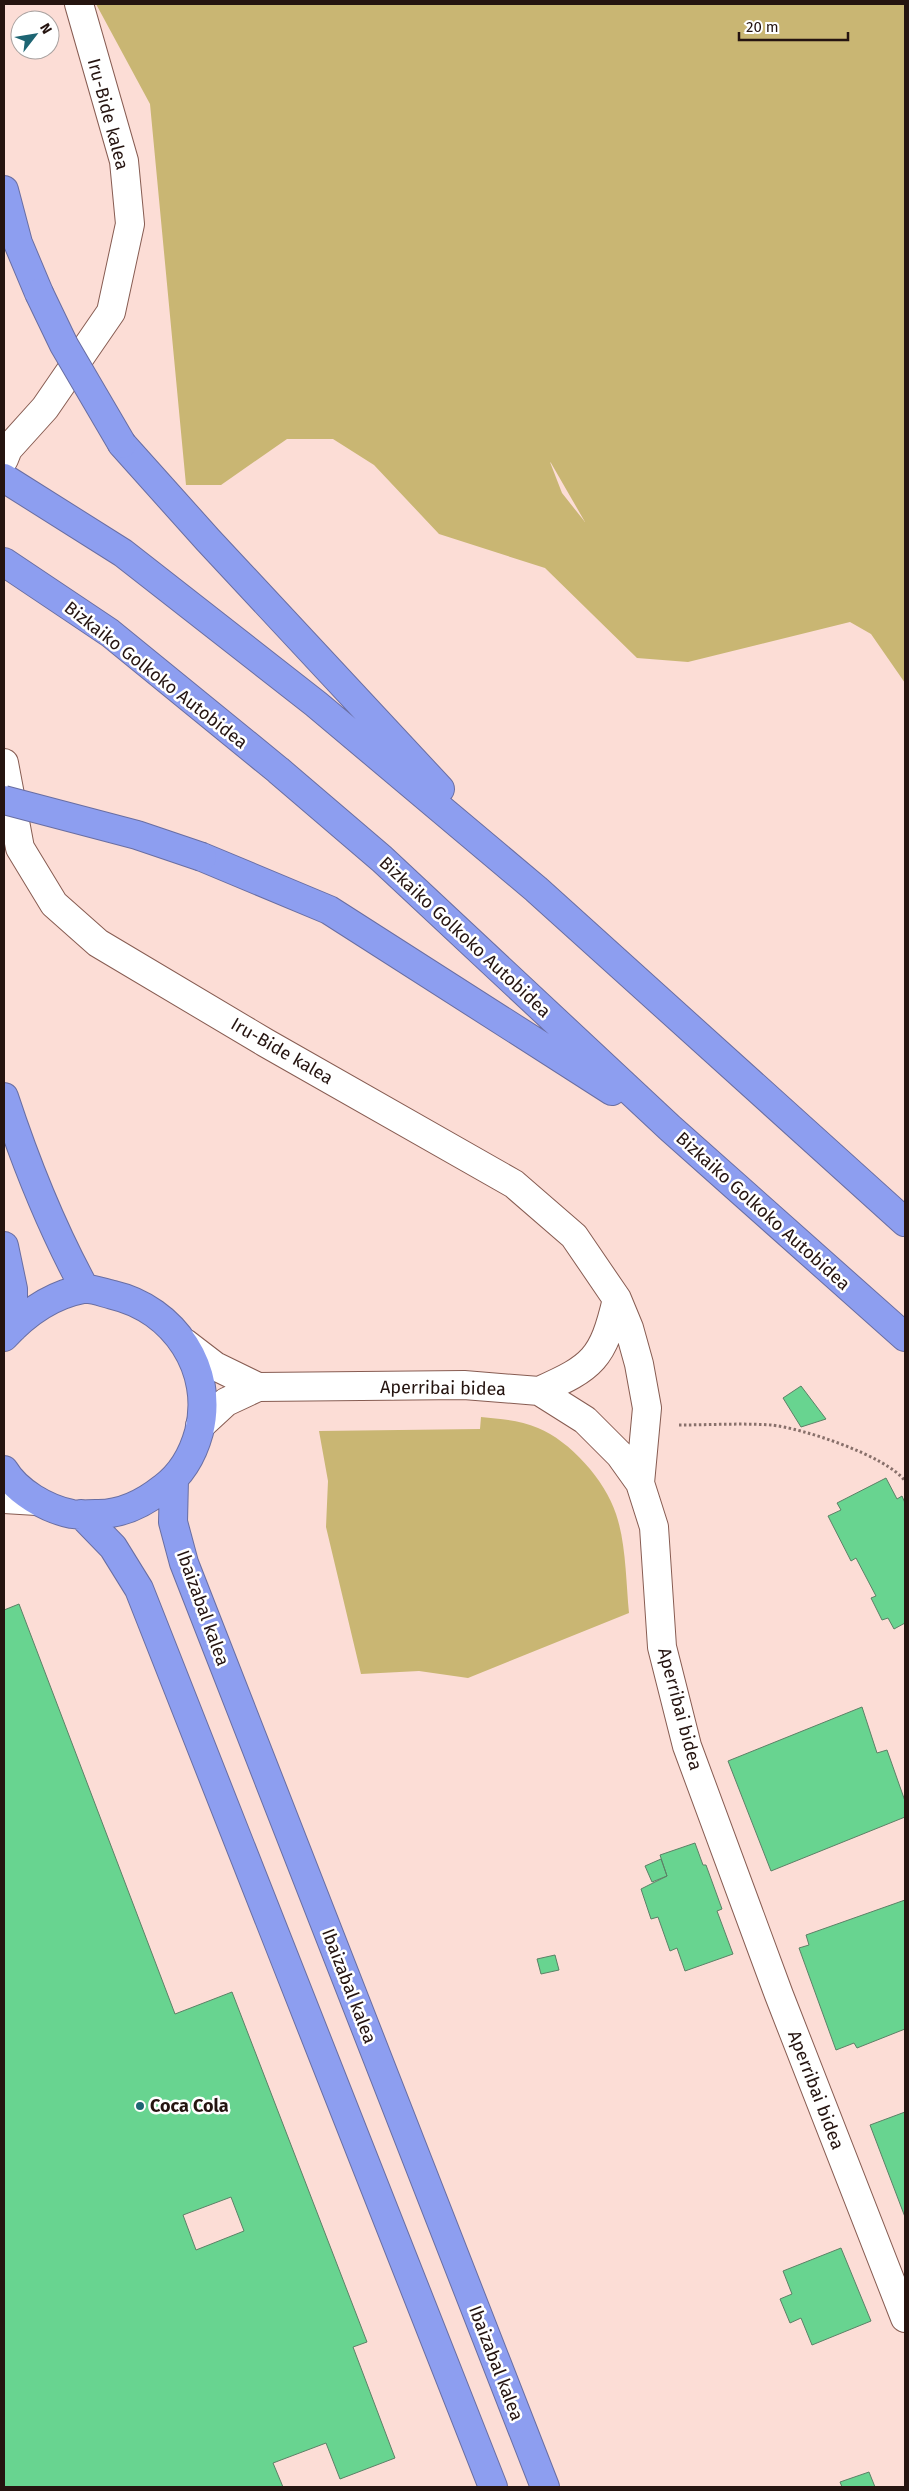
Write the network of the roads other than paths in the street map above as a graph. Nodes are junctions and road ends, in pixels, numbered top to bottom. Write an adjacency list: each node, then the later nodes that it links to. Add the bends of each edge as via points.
1 (79, 4): 3 (street, Iru-Bide kalea, via 124,162 130,224 111,312 45,408 8,449)
2 (4, 190): 8 (highway, bridge, via 18,243 39,294 64,345 122,444)
3 (4, 459)
4 (4, 478): 8 (highway, via 123,553 316,704)
5 (4, 562): 10 (highway, Bizkaiko Golkoko Autobidea, via 110,633 278,770 382,859)
6 (4, 763): 14 (street, Iru-Bide kalea, via 20,848 61,911 98,943 514,1184 574,1236)
7 (4, 800): 10 (highway, bridge, via 137,835 202,857 329,910)
8 (536, 889): 11 (highway)
9 (4, 1097): 13 (highway, via 39,1196)
10 (670, 1128): 16 (highway, Bizkaiko Golkoko Autobidea)
11 (905, 1222)
12 (4, 1246): 15 (highway, via 13,1289)
13 (85, 1289): 15 (highway, via 57,1298 25,1315); 17 (highway, via 129,1299 160,1316)
14 (617, 1299): 19 (street, via 603,1347 593,1360 575,1375); 23 (street, Iru-Bide kalea, via 639,1364 647,1408)
15 (8, 1332)
16 (905, 1337)
17 (185, 1343): 18 (street, via 215,1366); 20 (highway, via 200,1377 203,1413)
18 (258, 1387): 19 (street, Aperribai bidea, via 464,1385); 20 (street, via 226,1402)
19 (538, 1391): 23 (street, Aperribai bidea, via 584,1420 620,1455)
20 (200, 1426): 22 (highway, via 194,1450)
21 (4, 1470): 25 (highway, via 8,1478)
22 (174, 1480): 26 (highway, via 144,1503 109,1514); 29 (highway, Ibaizabal kalea, via 173,1522 184,1563)
23 (640, 1484): 27 (street, Aperribai bidea, via 654,1527 662,1647 687,1746 782,2003)
24 (4, 1499): 25 (street)
25 (37, 1501): 26 (highway, via 72,1514)
26 (81, 1514): 28 (highway, via 113,1547 139,1589)
27 (904, 2310)
28 (493, 2487)
29 (545, 2487)

